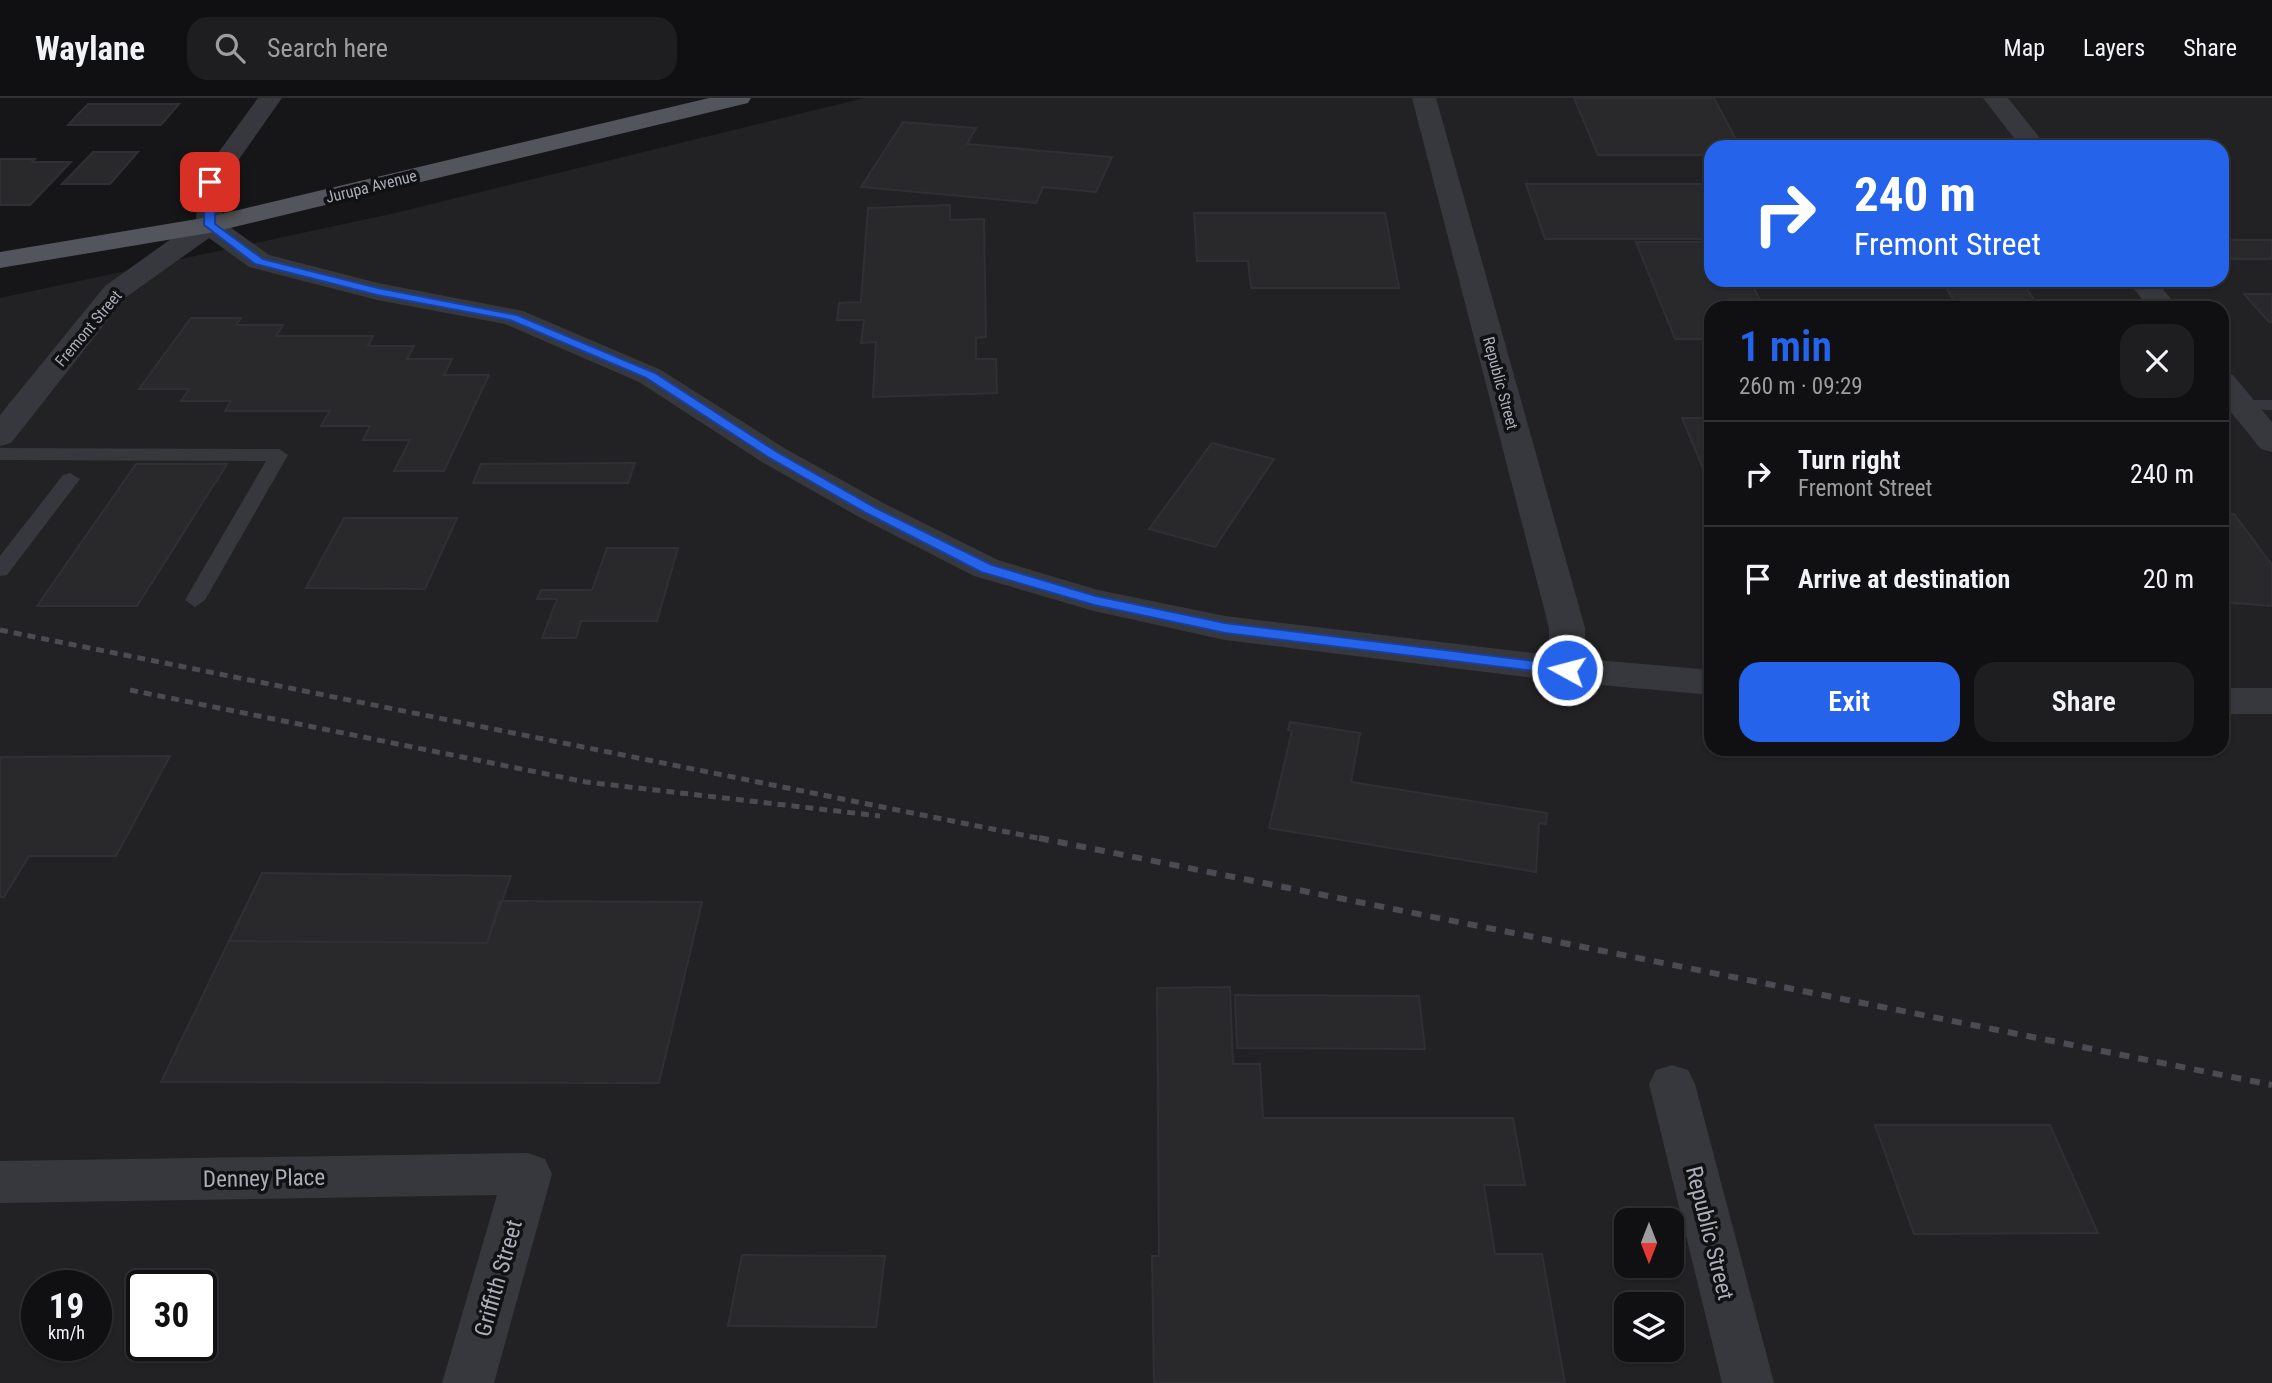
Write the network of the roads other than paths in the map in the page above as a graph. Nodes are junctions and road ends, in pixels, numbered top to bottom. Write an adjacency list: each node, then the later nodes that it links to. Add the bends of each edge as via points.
1 (270, 98): 6 (street, via 210,182)
2 (738, 98): 6 (main road, Jurupa Avenue)
3 (1424, 98): 18 (street, Republic Street, via 1567,628)
4 (1994, 98): 5 (street)
5 (2028, 140)
6 (209, 225): 7 (main road, Jurupa Avenue); 12 (street, Fremont Street, via 115,292); 18 (street, via 259,261 377,291 513,317 650,376 773,455 986,568 1094,600 1225,628)
7 (0, 260)
8 (2147, 287): 9 (street)
9 (2158, 301)
10 (2229, 385): 11 (street)
11 (2257, 405): 13 (street)
12 (0, 436)
13 (2272, 442)
14 (0, 454): 17 (lane, via 279,455)
15 (70, 479): 16 (lane)
16 (0, 570)
17 (195, 600)
18 (1567, 670): 19 (street)
19 (1704, 682)
20 (2229, 701): 21 (street)
21 (2272, 701)
22 (1672, 1084): 26 (street, Republic Street)
23 (528, 1174): 24 (street, Denney Place); 25 (street, Griffith Street)
24 (0, 1182)
25 (468, 1383)
26 (1748, 1383)

